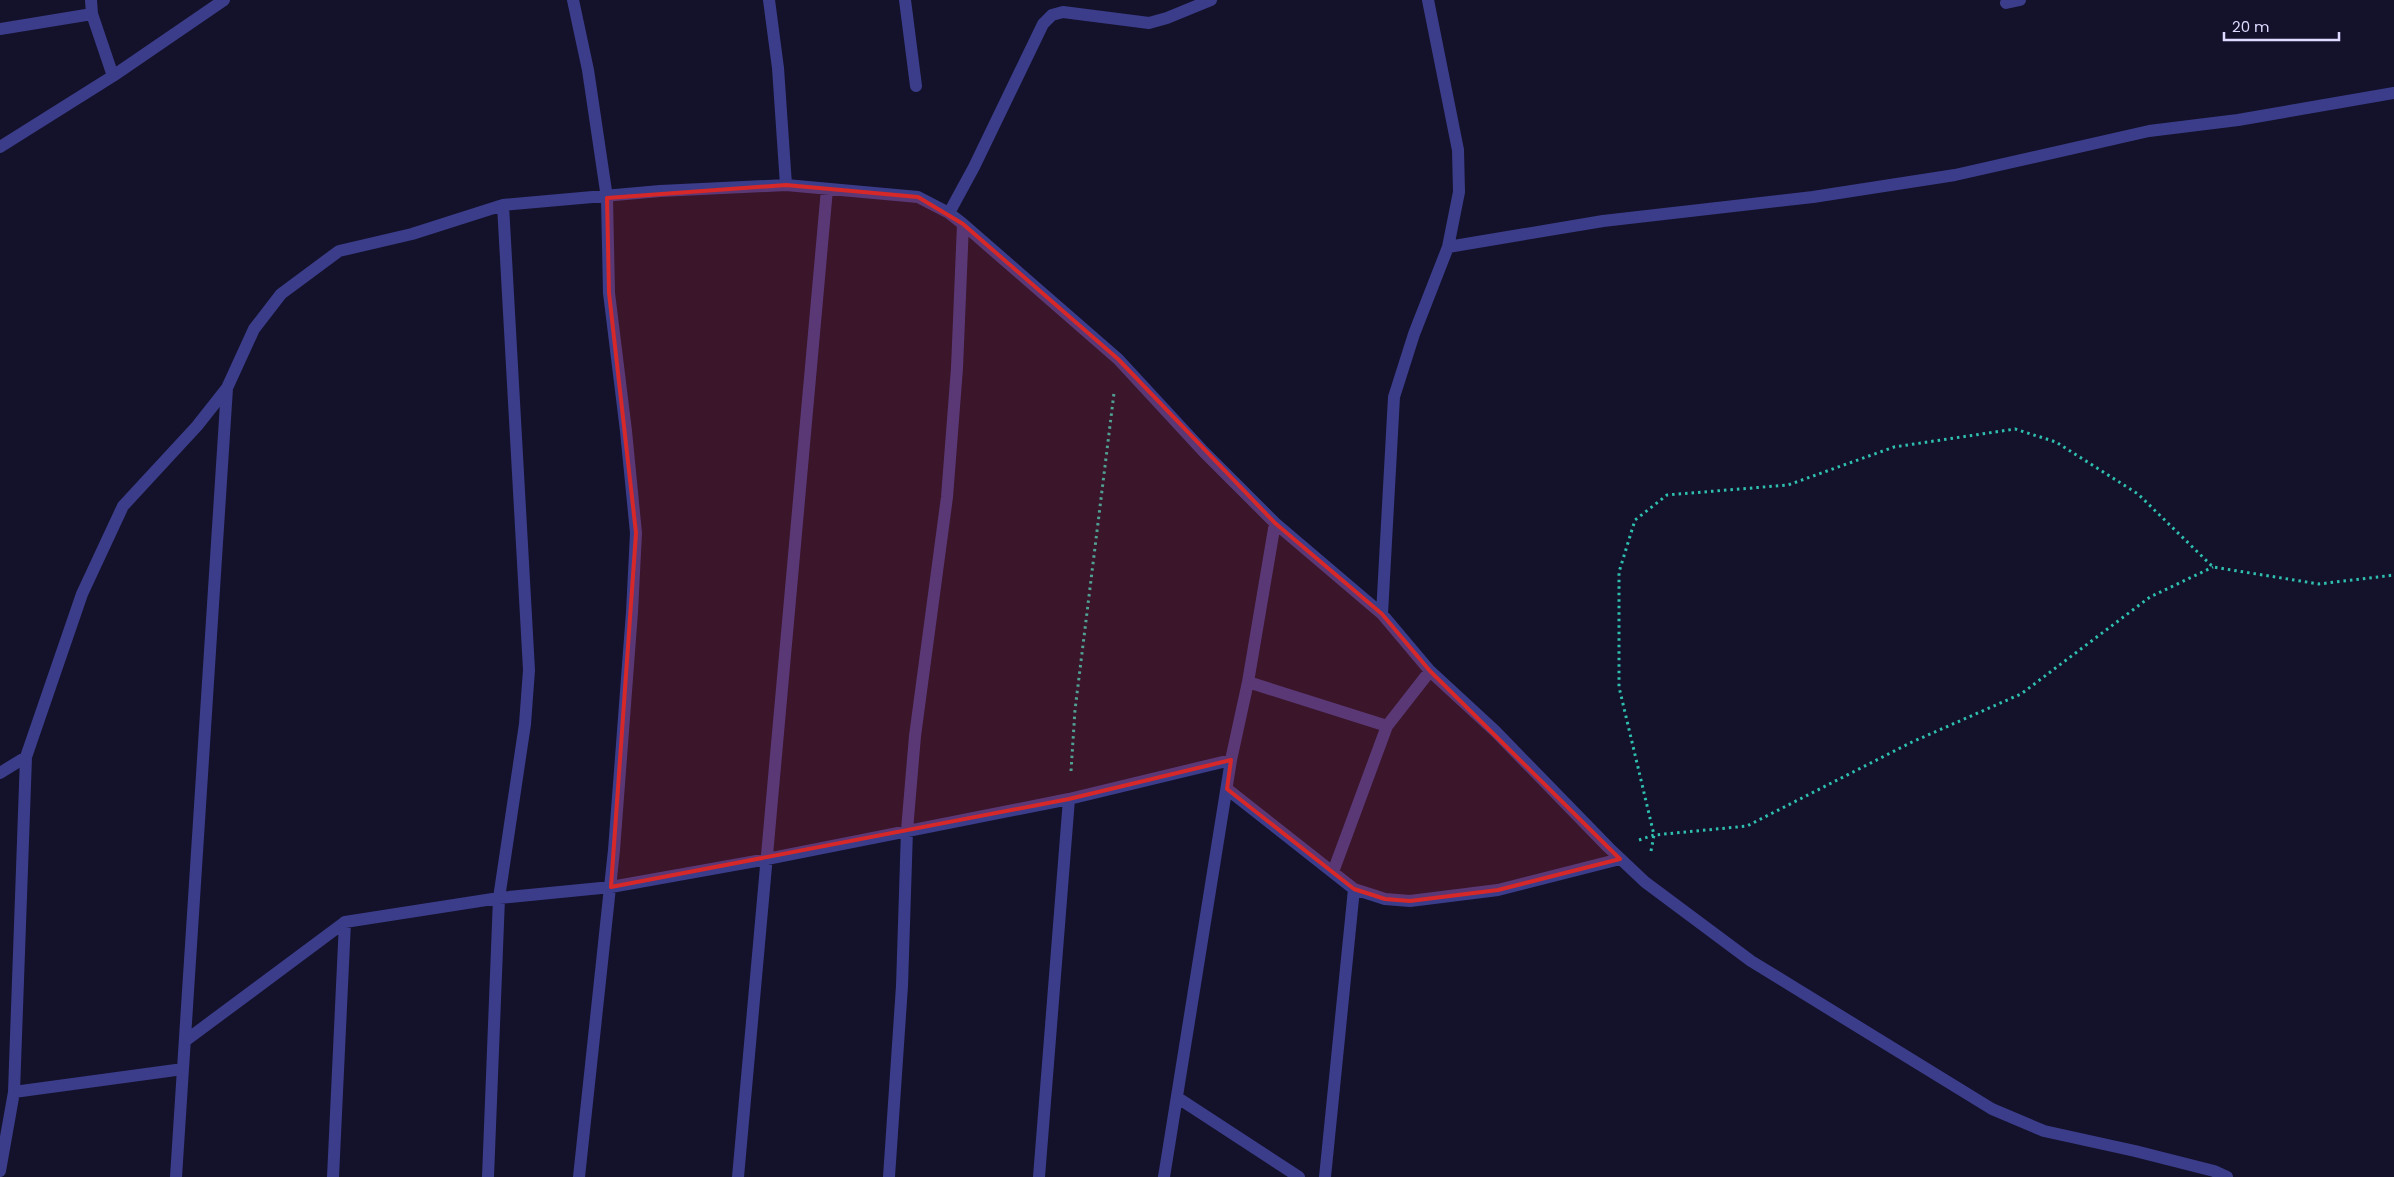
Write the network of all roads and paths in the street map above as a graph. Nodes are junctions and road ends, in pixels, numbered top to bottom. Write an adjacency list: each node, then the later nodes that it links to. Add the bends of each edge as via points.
1 (91, 0): 10 (street)
2 (224, 0): 12 (street)
3 (573, 0): 18 (street, via 588,70)
4 (769, 0): 16 (street, via 778,68)
5 (905, 0): 13 (street)
6 (1211, 0): 20 (street, via 1150,23 1063,12 1052,15 1043,24)
7 (1428, 0): 22 (street, via 1458,150 1459,192)
8 (2020, 0): 9 (street)
9 (2006, 3)
10 (92, 14): 11 (street); 12 (street)
11 (0, 29)
12 (113, 76): 15 (street)
13 (916, 86)
14 (2394, 93): 22 (street, via 2238,120 2149,131 1955,175 1814,197 1603,221)
15 (0, 147)
16 (786, 185): 17 (street); 18 (street)
17 (827, 188): 20 (street, via 918,197); 41 (street)
18 (607, 198): 19 (street); 44 (street, via 609,294 636,533)
19 (502, 205): 24 (street, via 412,234 339,251 282,294 254,329); 46 (street, via 529,670 525,724)
20 (949, 213): 21 (street)
21 (963, 224): 23 (street); 37 (street, via 947,497 915,736)
22 (1448, 247): 28 (street, via 1414,334 1394,397)
23 (1118, 359): 25 (street); 36 (path, via 1075,710)
24 (227, 388): 32 (street, via 197,426 123,506 82,594); 48 (street)
25 (1275, 523): 28 (street); 30 (street)
26 (2213, 567): 27 (path, via 2319,584); 38 (path, via 2150,597 2022,694 1912,742 1747,826); 38 (path, via 2138,494 2056,442 2015,429 1894,447 1788,485 1667,495 1636,520 1619,572 1619,687)
27 (2394, 575)
28 (1382, 614): 29 (street)
29 (1430, 671): 31 (street); 39 (street, via 1495,731)
30 (1248, 682): 31 (street); 33 (street)
31 (1387, 726): 42 (street)
32 (26, 757): 34 (street); 50 (street)
33 (1231, 760): 35 (street); 36 (street)
34 (0, 773)
35 (1227, 789): 42 (street); 51 (street)
36 (1069, 799): 37 (street); 59 (street)
37 (907, 830): 41 (street); 58 (street, via 902,986)
38 (1654, 836): 39 (path); 43 (path)
39 (1609, 848): 40 (street)
40 (1620, 858): 43 (street); 45 (street, via 1498,890 1458,895 1385,899)
41 (767, 859): 44 (street); 57 (street)
42 (1333, 872): 45 (street)
43 (1645, 882): 63 (street, via 1751,961 1992,1109 2044,1131 2135,1151)
44 (611, 887): 46 (street); 56 (street)
45 (1354, 889): 62 (street)
46 (499, 898): 47 (street); 55 (street)
47 (345, 922): 48 (street); 54 (street)
48 (185, 1041): 49 (street)
49 (183, 1069): 50 (street); 53 (street)
50 (14, 1092): 52 (street)
51 (1178, 1098): 60 (street); 61 (street)
52 (0, 1171)
53 (176, 1177)
54 (333, 1177)
55 (488, 1177)
56 (579, 1177)
57 (738, 1177)
58 (889, 1177)
59 (1039, 1177)
60 (1164, 1177)
61 (1299, 1177)
62 (1325, 1177)
63 (2227, 1177)

